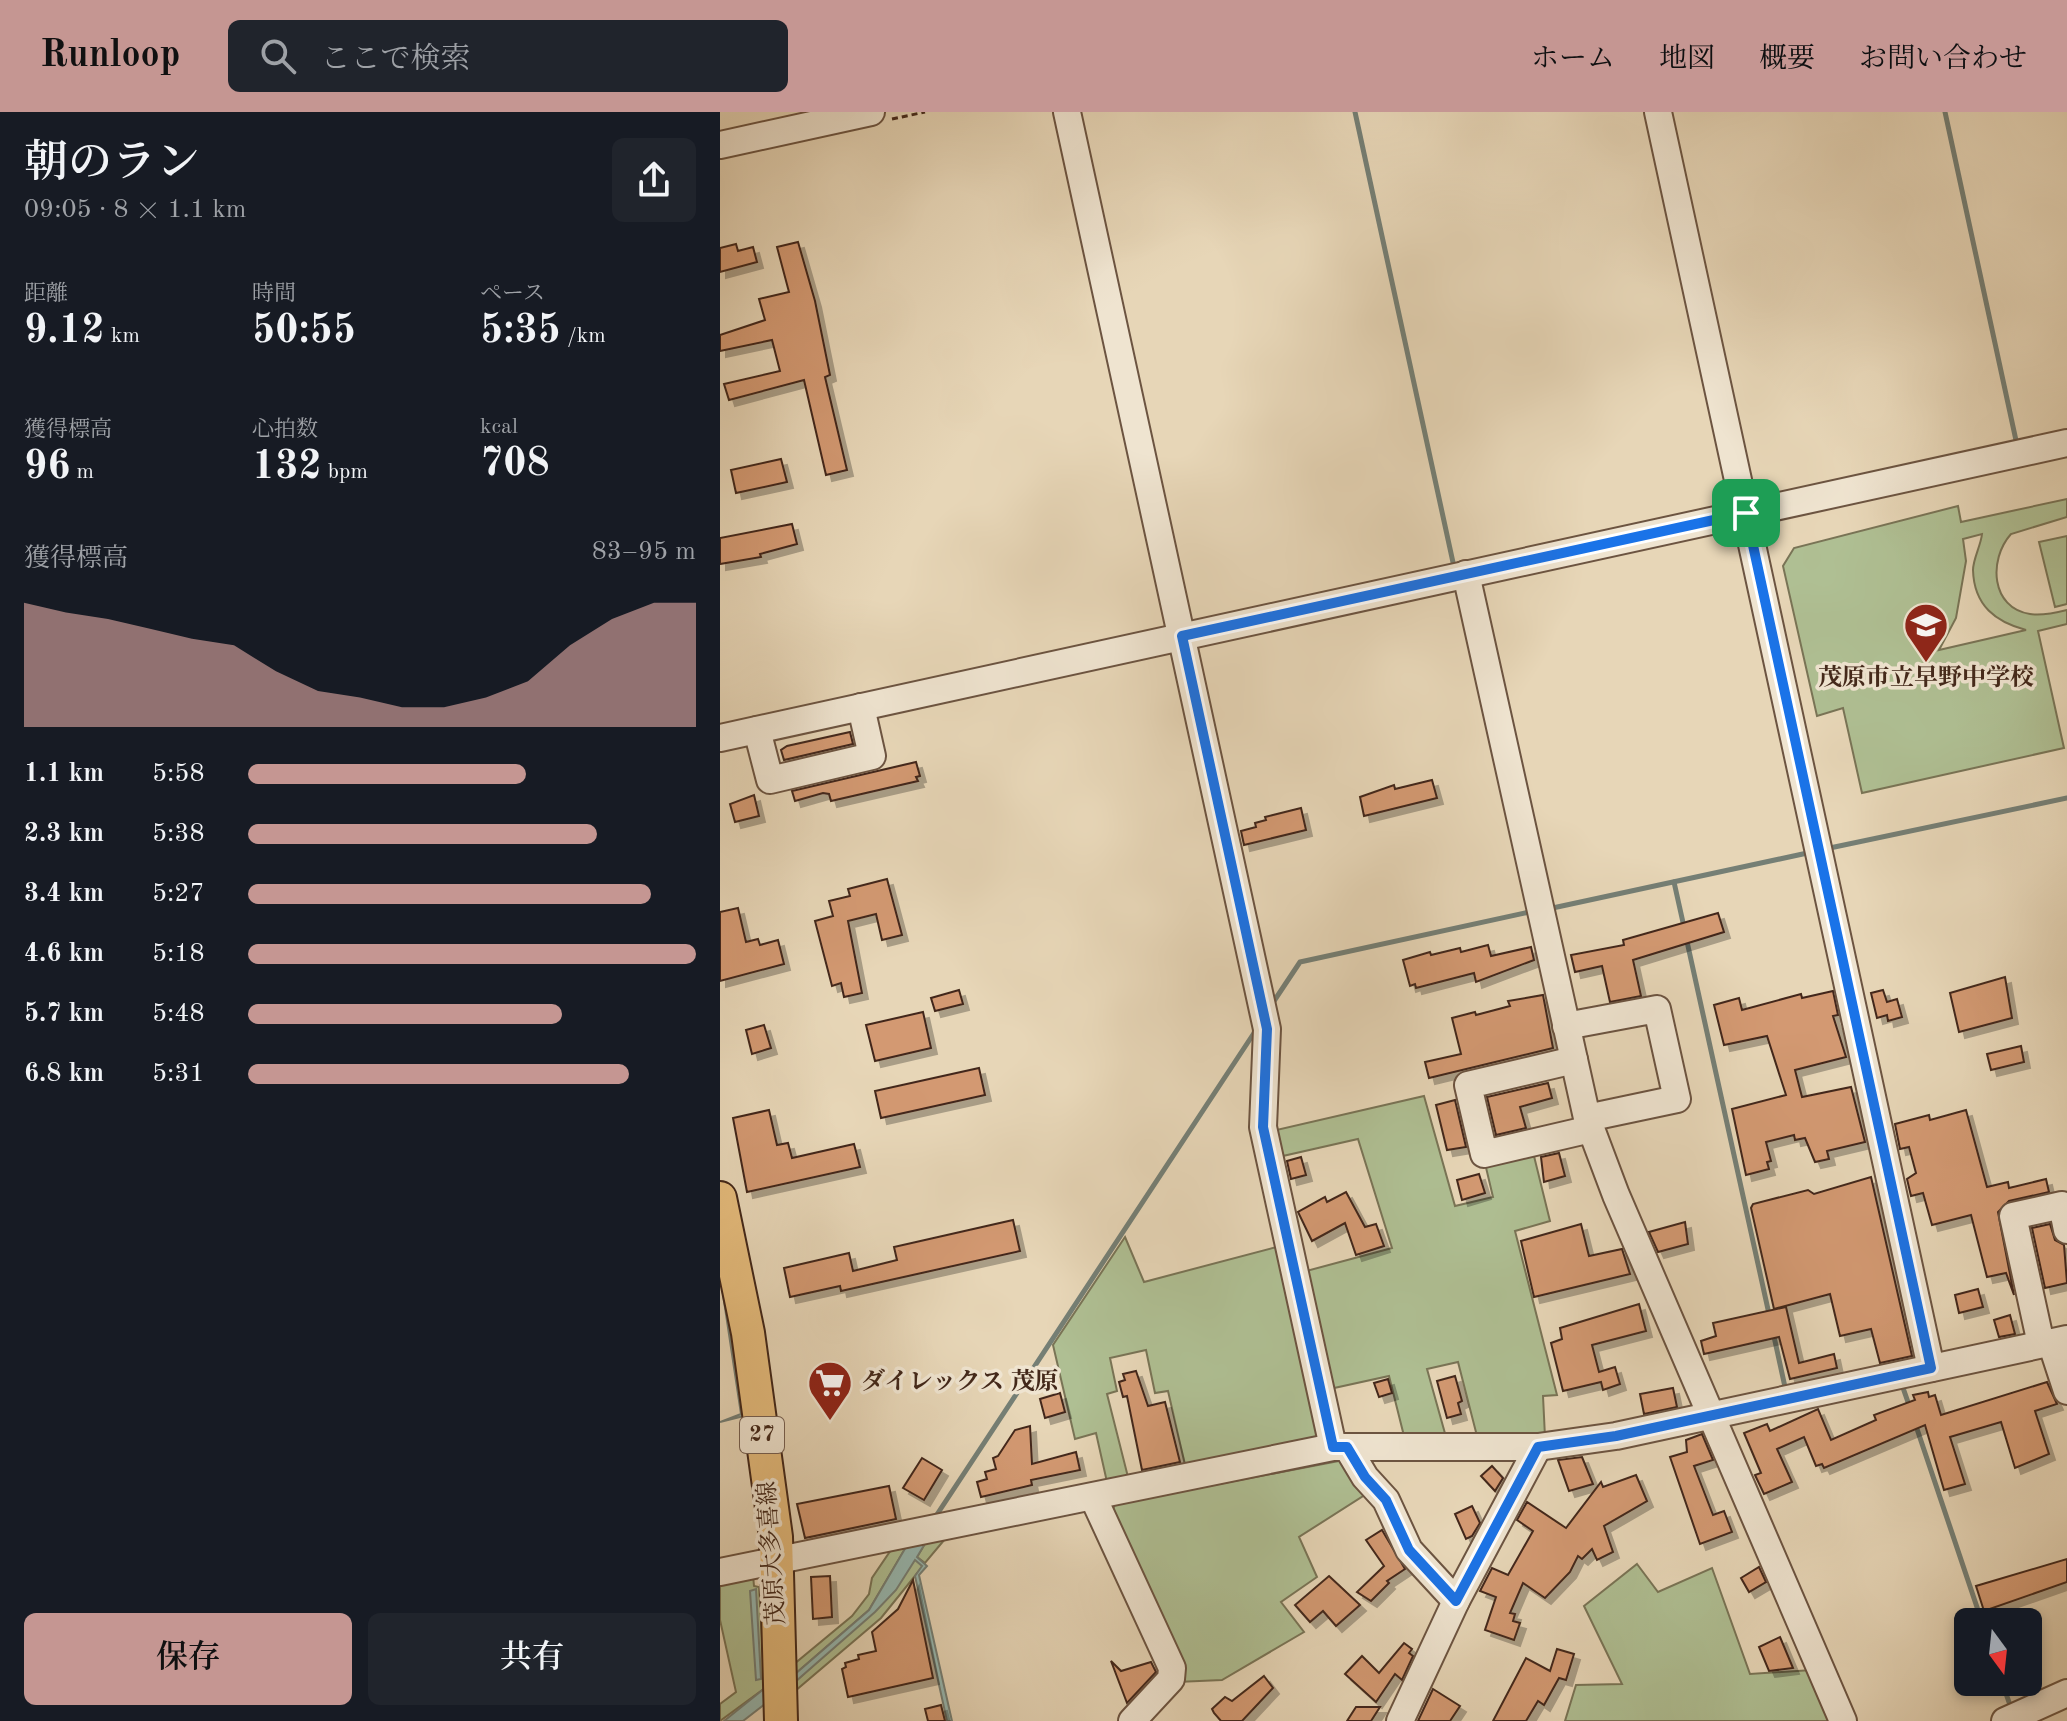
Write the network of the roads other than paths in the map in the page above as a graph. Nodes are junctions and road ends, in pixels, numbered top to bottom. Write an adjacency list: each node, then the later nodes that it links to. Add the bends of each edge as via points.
1 (871, 112): 4 (street)
2 (1067, 112): 8 (street)
3 (1658, 112): 6 (street)
4 (720, 145)
5 (2067, 443): 6 (street)
6 (1746, 513): 7 (street); 19 (street)
7 (1466, 574): 8 (street); 12 (street)
8 (1182, 636): 9 (street); 22 (street, via 1264,1017 1263,1127)
9 (861, 707): 10 (street); 10 (street, via 872,756 770,780)
10 (757, 730): 11 (street)
11 (720, 738)
12 (1566, 1026): 13 (street); 14 (street, via 1657,1009 1677,1099)
13 (1574, 1060): 14 (street); 14 (street, via 1468,1085 1484,1154)
14 (1589, 1123): 21 (street)
15 (720, 1198): 17 (main road, 茂原大多喜線 / 27)
16 (2067, 1230): 18 (street, via 2062,1205 2013,1216)
17 (727, 1267): 25 (main road, 茂原大多喜線 / 27, via 757,1393)
18 (2053, 1341): 19 (street); 20 (street)
19 (1931, 1368): 21 (street)
20 (2067, 1391)
21 (1710, 1415): 23 (street); 33 (street)
22 (1340, 1447): 23 (street); 24 (street); 27 (street, via 1386,1500 1409,1550)
23 (1538, 1447): 27 (street)
24 (1093, 1497): 25 (street); 31 (street, via 1172,1668 1171,1679)
25 (777, 1560): 26 (street); 29 (main road, 茂原大多喜線 / 27)
26 (720, 1572)
27 (1456, 1601): 32 (street)
28 (2067, 1693): 30 (street)
29 (780, 1699)
30 (2020, 1718)
31 (1132, 1721)
32 (1400, 1721)
33 (1843, 1721)

